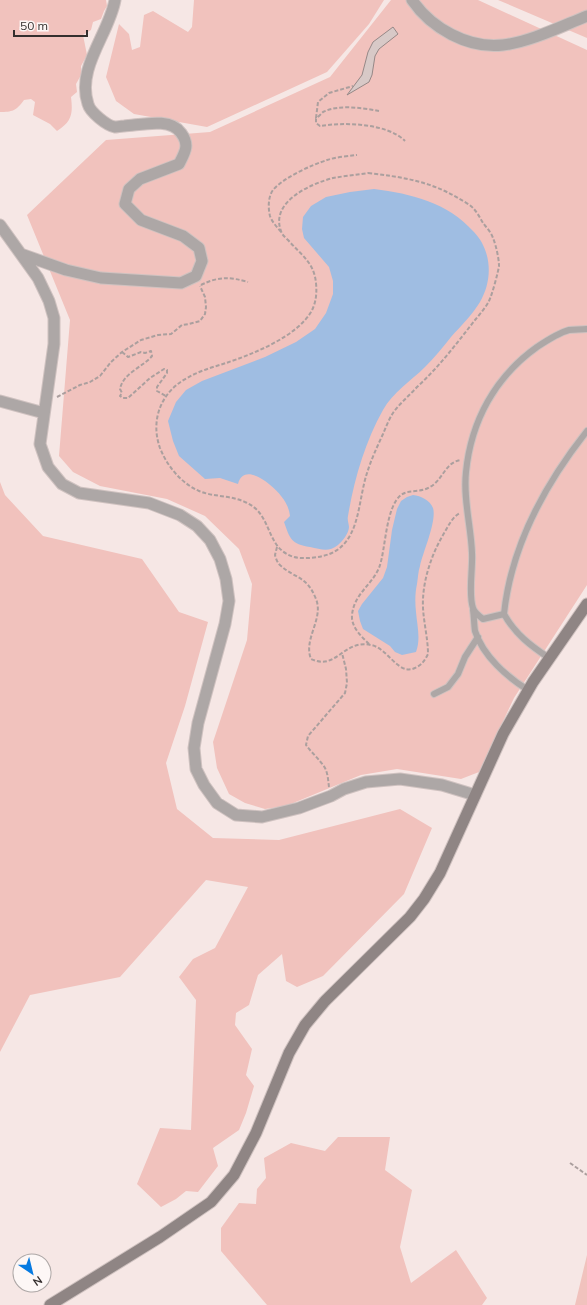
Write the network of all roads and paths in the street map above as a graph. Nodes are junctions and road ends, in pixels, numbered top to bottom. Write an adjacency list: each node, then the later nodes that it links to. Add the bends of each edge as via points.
1 (115, 0): 12 (street, via 113,11 94,52 85,83 88,105 98,117 114,127 162,123 177,128 185,138 186,150 179,164 140,179 128,189 125,204 141,220 183,236 200,248 202,261 196,276)
2 (412, 0): 3 (street, via 437,26 480,44 503,45 533,37)
3 (587, 16)
4 (353, 86): 6 (path, via 330,93 318,102)
5 (379, 111): 6 (path, via 339,108 324,112)
6 (316, 118): 7 (path, via 316,123 320,126 338,123 364,126 390,131)
7 (405, 141)
8 (357, 155): 10 (path, via 328,159 280,183 273,190 269,199 271,218)
9 (0, 225): 11 (street)
10 (282, 233): 18 (path, via 308,261 315,273 316,300 306,319 298,327 267,346 189,376); 24 (path, via 279,221 281,210 289,200 321,182 368,173 401,177 442,188 471,206 492,236 499,265 490,300 461,338 392,414 367,473 357,520 345,544 326,556 310,558 286,554)
11 (21, 254): 12 (street, via 66,270 101,278 181,283); 17 (street, via 38,278 54,318 54,344)
12 (192, 278): 14 (path)
13 (248, 282): 14 (path, via 232,278)
14 (200, 286): 16 (path, via 206,307 200,321 182,325 171,334 141,340)
15 (587, 329): 22 (lane, via 568,330 546,341 524,357 503,378 477,422)
16 (122, 352): 17 (path, via 100,376 90,382 57,396); 18 (path, via 128,357 151,351 152,356 121,384 120,396 128,398 164,369 167,373 157,391)
17 (46, 394): 20 (street)
18 (166, 396): 24 (path, via 159,408 156,436 169,466 188,485 199,491 242,500 254,506 262,516)
19 (0, 402): 20 (street)
20 (44, 412): 35 (street, via 40,444 48,467 62,484 79,493 149,503 180,514 197,526 210,540 220,559 229,601 194,748 196,769 217,803 236,815 262,817 299,808)
21 (587, 431): 27 (lane, via 545,493 525,535 513,567)
22 (468, 458): 23 (lane, via 465,491); 29 (path, via 455,460 430,488 401,495 396,503 389,520 379,567 354,605 352,618 355,627)
23 (468, 510): 26 (lane); 29 (path, via 457,515 449,524 431,561 423,600 428,645 428,654 424,661 413,669 406,670 384,651)
24 (277, 547): 30 (path, via 275,556 280,566 304,580 317,600 318,611 308,652 311,659 325,662)
25 (587, 604): 31 (main road)
26 (473, 608): 27 (lane, via 483,619); 28 (lane)
27 (504, 614): 31 (lane, via 517,633)
28 (478, 637): 32 (lane, via 496,664); 33 (lane, via 453,681 448,687)
29 (369, 644): 30 (path, via 355,644)
30 (342, 653): 35 (path, via 346,669 345,693 308,736 306,745 324,766)
31 (549, 658): 32 (main road)
32 (528, 690): 34 (main road, via 503,734)
33 (434, 694)
34 (475, 795): 35 (street, via 442,785 400,779 366,782); 38 (main road, via 440,873 424,899 410,917 325,1001 305,1025 289,1053 256,1133 234,1175 211,1202)
35 (331, 796)
36 (570, 1163): 37 (path)
37 (587, 1175)
38 (50, 1305)

